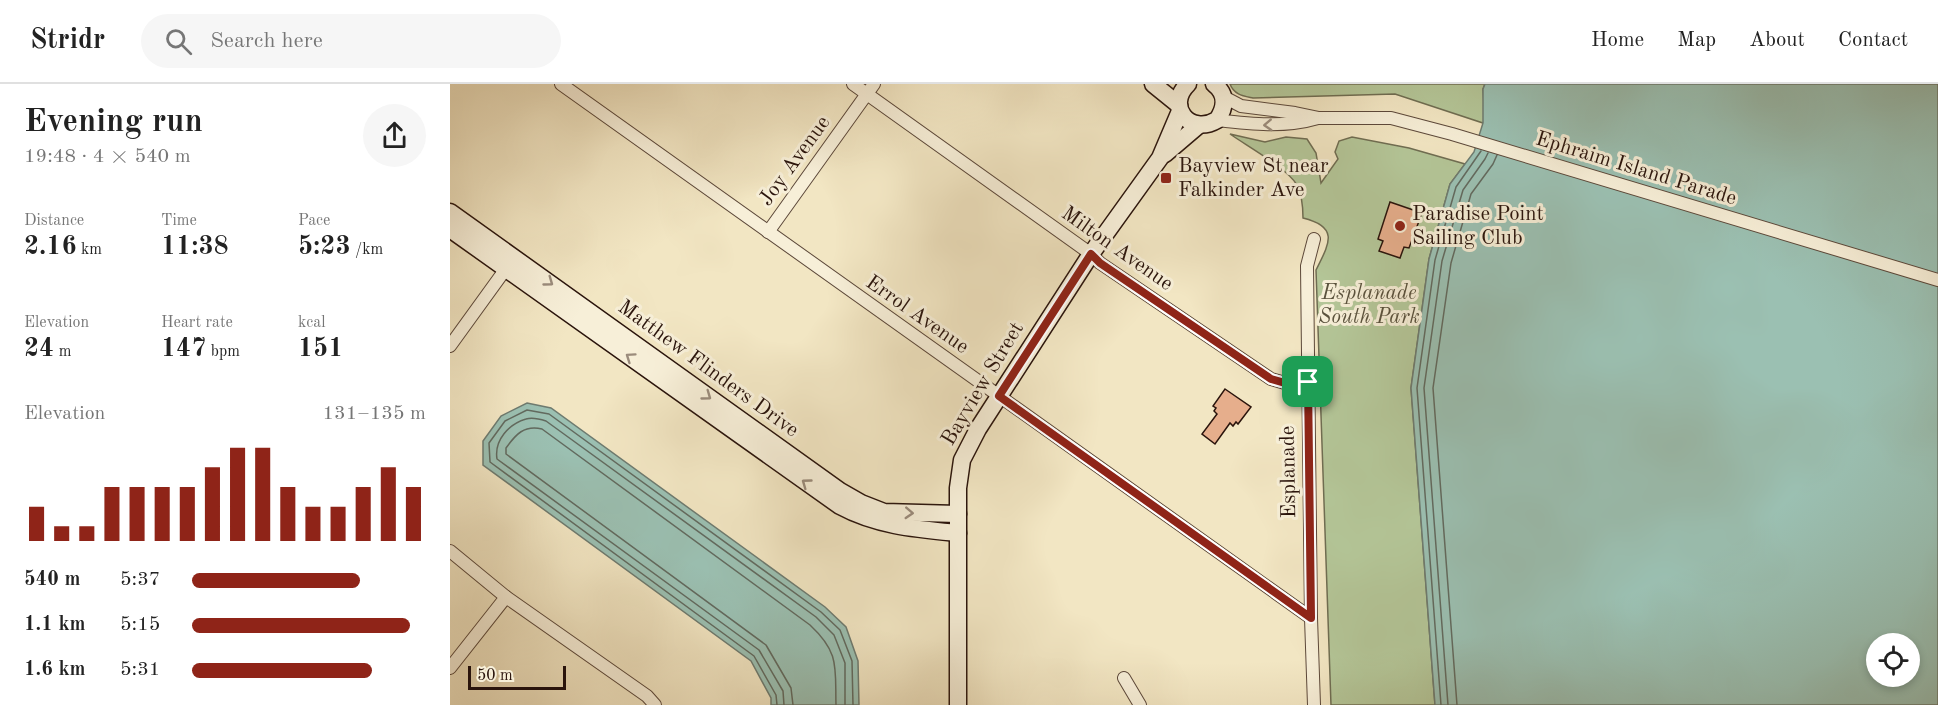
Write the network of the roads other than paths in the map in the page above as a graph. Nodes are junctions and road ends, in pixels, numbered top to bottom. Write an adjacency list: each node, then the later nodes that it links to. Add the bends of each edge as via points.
1 (561, 84): 14 (street, Errol Avenue)
2 (853, 84): 6 (street, Milton Avenue)
3 (1153, 84): 7 (main road)
4 (1188, 84): 7 (main road, Bayview Street, via 1181,94)
5 (1219, 88): 8 (street, Ephraim Island Parade, via 1241,106); 9 (main road, via 1224,106)
6 (870, 89): 14 (street, Joy Avenue); 16 (street, Milton Avenue)
7 (1180, 108): 10 (main road, via 1189,122); 11 (main road, Bayview Street)
8 (1319, 118): 9 (street, Ephraim Island Parade, one-way to 9, via 1258,125); 18 (street, Ephraim Island Parade, via 1391,118)
9 (1217, 120): 10 (main road)
10 (1199, 125): 11 (main road, Bayview Street)
11 (1160, 158): 16 (main road, Bayview Street)
12 (450, 212): 17 (main road, Matthew Flinders Drive)
13 (450, 229): 17 (main road, Matthew Flinders Drive)
14 (768, 232): 21 (street, Errol Avenue)
15 (1314, 239): 20 (street, Esplanade, via 1307,266)
16 (1091, 254): 20 (street, Milton Avenue, via 1271,379); 21 (main road, Bayview Street)
17 (510, 263): 19 (street); 22 (main road, Matthew Flinders Drive, one-way to 22, via 861,503 885,512); 23 (main road, Matthew Flinders Drive, one-way to 17, via 889,525 840,506)
18 (1938, 280)
19 (450, 346)
20 (1308, 382): 26 (street, Esplanade)
21 (999, 396): 22 (main road, Bayview Street, via 962,460); 26 (street, Errol Avenue)
22 (958, 514): 23 (main road, Bayview Street)
23 (958, 533): 30 (main road, Bayview Street)
24 (450, 551): 25 (street)
25 (506, 597): 27 (street); 29 (street)
26 (1311, 618): 32 (street, Esplanade)
27 (450, 668)
28 (1124, 678): 31 (street)
29 (656, 705)
30 (958, 705)
31 (1140, 705)
32 (1314, 705)

